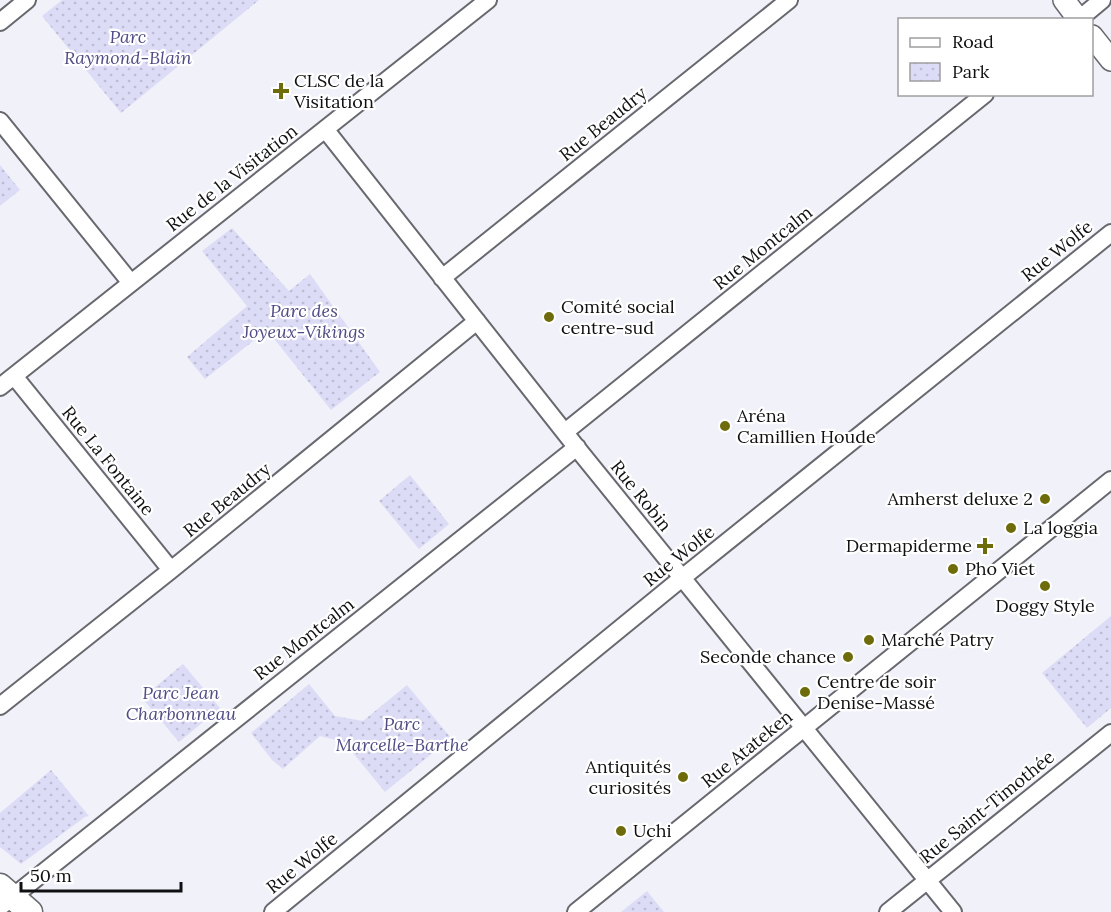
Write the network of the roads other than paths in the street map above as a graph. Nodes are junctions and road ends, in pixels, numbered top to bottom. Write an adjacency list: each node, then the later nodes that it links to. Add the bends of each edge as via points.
1 (27, 0): 8 (street)
2 (488, 0): 13 (street, Rue de la Visitation)
3 (789, 0): 15 (street, Rue Beaudry)
4 (1064, 0): 6 (street)
5 (1102, 0): 7 (street)
6 (1077, 18)
7 (1079, 18)
8 (0, 22)
9 (1093, 37): 10 (street)
10 (1111, 60)
11 (983, 96): 20 (street, Rue Montcalm)
12 (0, 121): 16 (street)
13 (325, 129): 15 (street, Rue Robin); 16 (street, Rue de la Visitation)
14 (1111, 233): 24 (street, Rue Wolfe)
15 (442, 278): 17 (street, Rue Robin)
16 (131, 283): 18 (street, Rue de la Visitation)
17 (477, 321): 20 (street, Rue Robin); 23 (street, Rue Beaudry)
18 (14, 376): 19 (street, Rue de la Visitation); 23 (street, Rue La Fontaine)
19 (0, 387)
20 (565, 432): 21 (street, Rue Robin)
21 (577, 447): 24 (street, Rue Robin); 29 (street, Rue Montcalm)
22 (1111, 480): 26 (street, Rue Atateken)
23 (171, 570): 25 (street, Rue Beaudry)
24 (682, 578): 26 (street, Rue Robin); 30 (street, Rue Wolfe)
25 (0, 706)
26 (804, 728): 28 (street, Rue Robin); 31 (street, Rue Atateken)
27 (1111, 733): 28 (street, Rue Saint-Timothée)
28 (928, 880): 32 (street, Rue Saint-Timothée); 33 (street, Rue Robin)
29 (11, 900)
30 (273, 912)
31 (576, 912)
32 (888, 912)
33 (953, 912)

